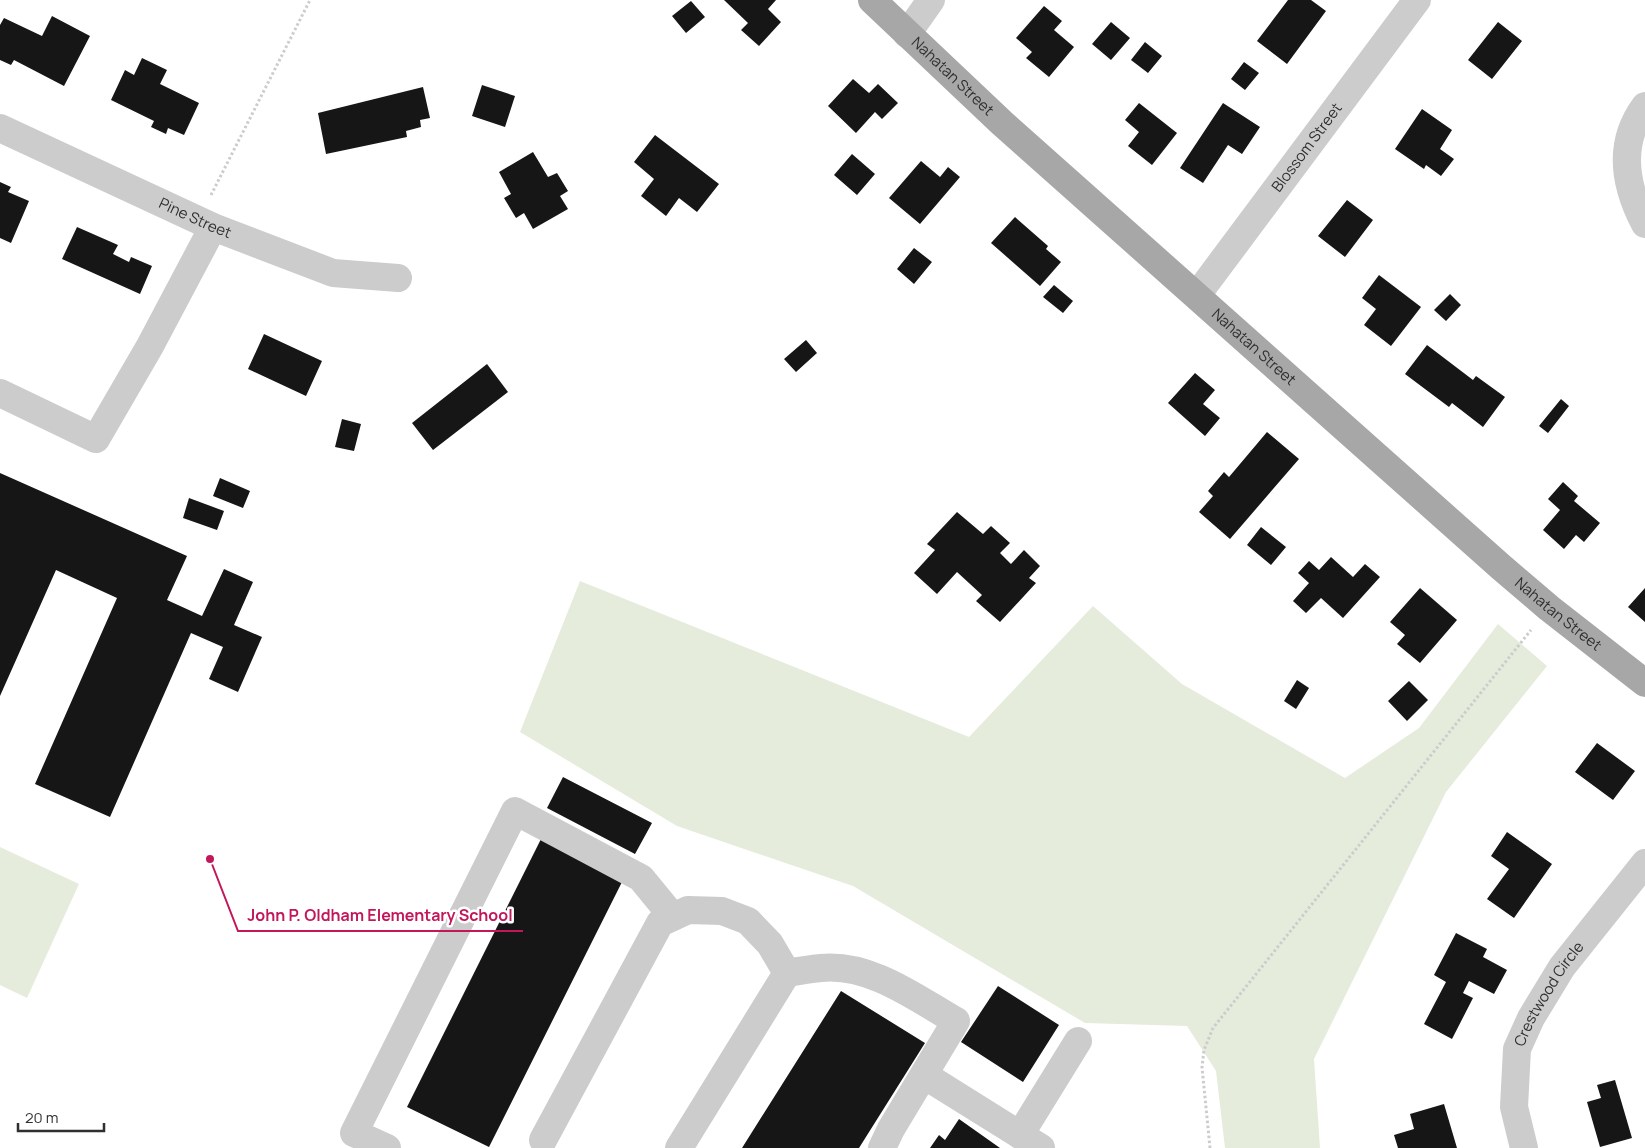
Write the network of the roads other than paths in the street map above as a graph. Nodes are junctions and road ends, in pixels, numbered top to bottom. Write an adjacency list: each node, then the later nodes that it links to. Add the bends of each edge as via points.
1 (872, 0): 4 (main road, Nahatan Street)
2 (931, 0): 4 (street)
3 (1417, 0): 10 (street, Blossom Street)
4 (907, 34): 10 (main road, Nahatan Street, via 1002,123)
5 (1645, 106): 8 (street, via 1627,149 1626,170 1632,198)
6 (0, 128): 7 (street, Pine Street)
7 (206, 223): 9 (street, Pine Street, via 333,273); 11 (street, via 150,346 96,438)
8 (1645, 224)
9 (398, 278)
10 (1197, 295): 12 (main road, Nahatan Street, via 1494,561)
11 (0, 393)
12 (1645, 683)
13 (1645, 863): 23 (street, Crestwood Circle, via 1562,967 1531,1018 1517,1049 1514,1107)
14 (672, 918): 15 (street, via 688,910 722,911 748,920 770,944); 19 (street, via 660,923); 20 (street, via 641,878 515,811 354,1132)
15 (787, 973): 17 (street, via 823,968 847,969 886,980 956,1021); 21 (street)
16 (1078, 1040): 18 (street)
17 (924, 1075): 18 (street); 22 (street)
18 (1030, 1141)
19 (546, 1145)
20 (387, 1148)
21 (679, 1148)
22 (882, 1148)
23 (1524, 1148)

